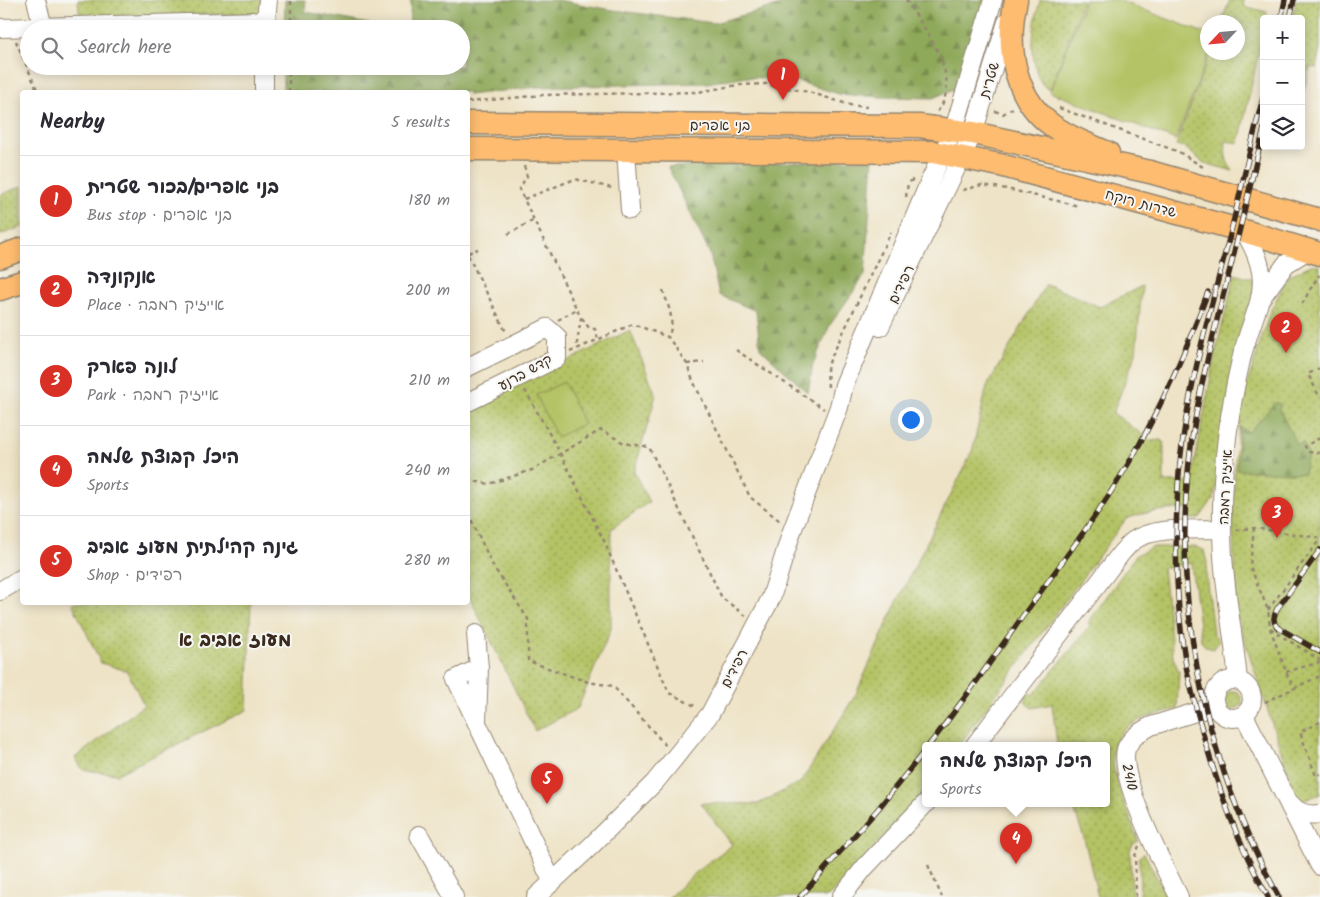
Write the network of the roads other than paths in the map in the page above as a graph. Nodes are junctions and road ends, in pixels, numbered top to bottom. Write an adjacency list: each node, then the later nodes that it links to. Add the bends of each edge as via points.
1 (36, 0): 5 (street)
2 (268, 0): 6 (street)
3 (993, 0): 12 (street, שטרית)
4 (1015, 0): 12 (street, שטרית); 16 (main road, via 1011,50 1019,81 1029,100 1045,120 1059,130)
5 (40, 20)
6 (266, 20)
7 (5, 28): 8 (street)
8 (20, 28)
9 (264, 75): 10 (street)
10 (264, 90)
11 (470, 123): 12 (main road, בני אפרים, via 910,126)
12 (963, 131): 15 (street, שטרית); 16 (main road)
13 (470, 149): 14 (main road, בני אפרים)
14 (626, 150): 15 (main road, בני אפרים, via 915,152); 17 (street)
15 (951, 156): 19 (main road, שדרות רוקח, via 1000,165); 28 (street, רפידים, via 929,183 844,385); 28 (street, רפידים, via 945,191 850,390)
16 (1150, 172): 18 (main road)
17 (630, 210)
18 (1320, 220)
19 (1244, 231): 21 (main road, שדרות רוקח); 25 (street, אייזיק רמבה, via 1259,259)
20 (20, 250): 22 (main road)
21 (1314, 252): 25 (street, אייזיק רמבה, via 1286,264)
22 (0, 256)
23 (20, 283): 24 (main road)
24 (0, 290)
25 (1261, 298): 29 (street, אייזיק רמבה, via 1243,350 1231,409 1223,492)
26 (470, 366): 27 (street, קדש ברנע, via 547,328 557,337 557,358)
27 (470, 401)
28 (832, 401): 43 (street, רפידים, via 771,598 710,714 655,782)
29 (1228, 529): 33 (street, אייזיק רמבה, via 1224,557); 36 (street, via 1161,531 1134,540)
30 (20, 579): 31 (street)
31 (0, 591)
32 (476, 634): 43 (street, via 479,668 456,679)
33 (1238, 680): 34 (street, via 1219,686 1214,695); 35 (street, via 1251,693 1251,705)
34 (1215, 706): 35 (street, via 1227,718); 47 (street, 2410, via 1150,726 1130,741 1126,750 1129,777 1150,839)
35 (1244, 715): 37 (street)
36 (977, 742)
37 (1287, 800): 39 (street, via 1302,813); 42 (street)
38 (922, 807): 46 (street)
39 (1320, 814)
40 (419, 835): 44 (street)
41 (1320, 835): 42 (street, via 1316,843)
42 (1318, 862)
43 (552, 881): 45 (street, רפידים)
44 (454, 897)
45 (536, 897)
46 (841, 897)
47 (1180, 897)

